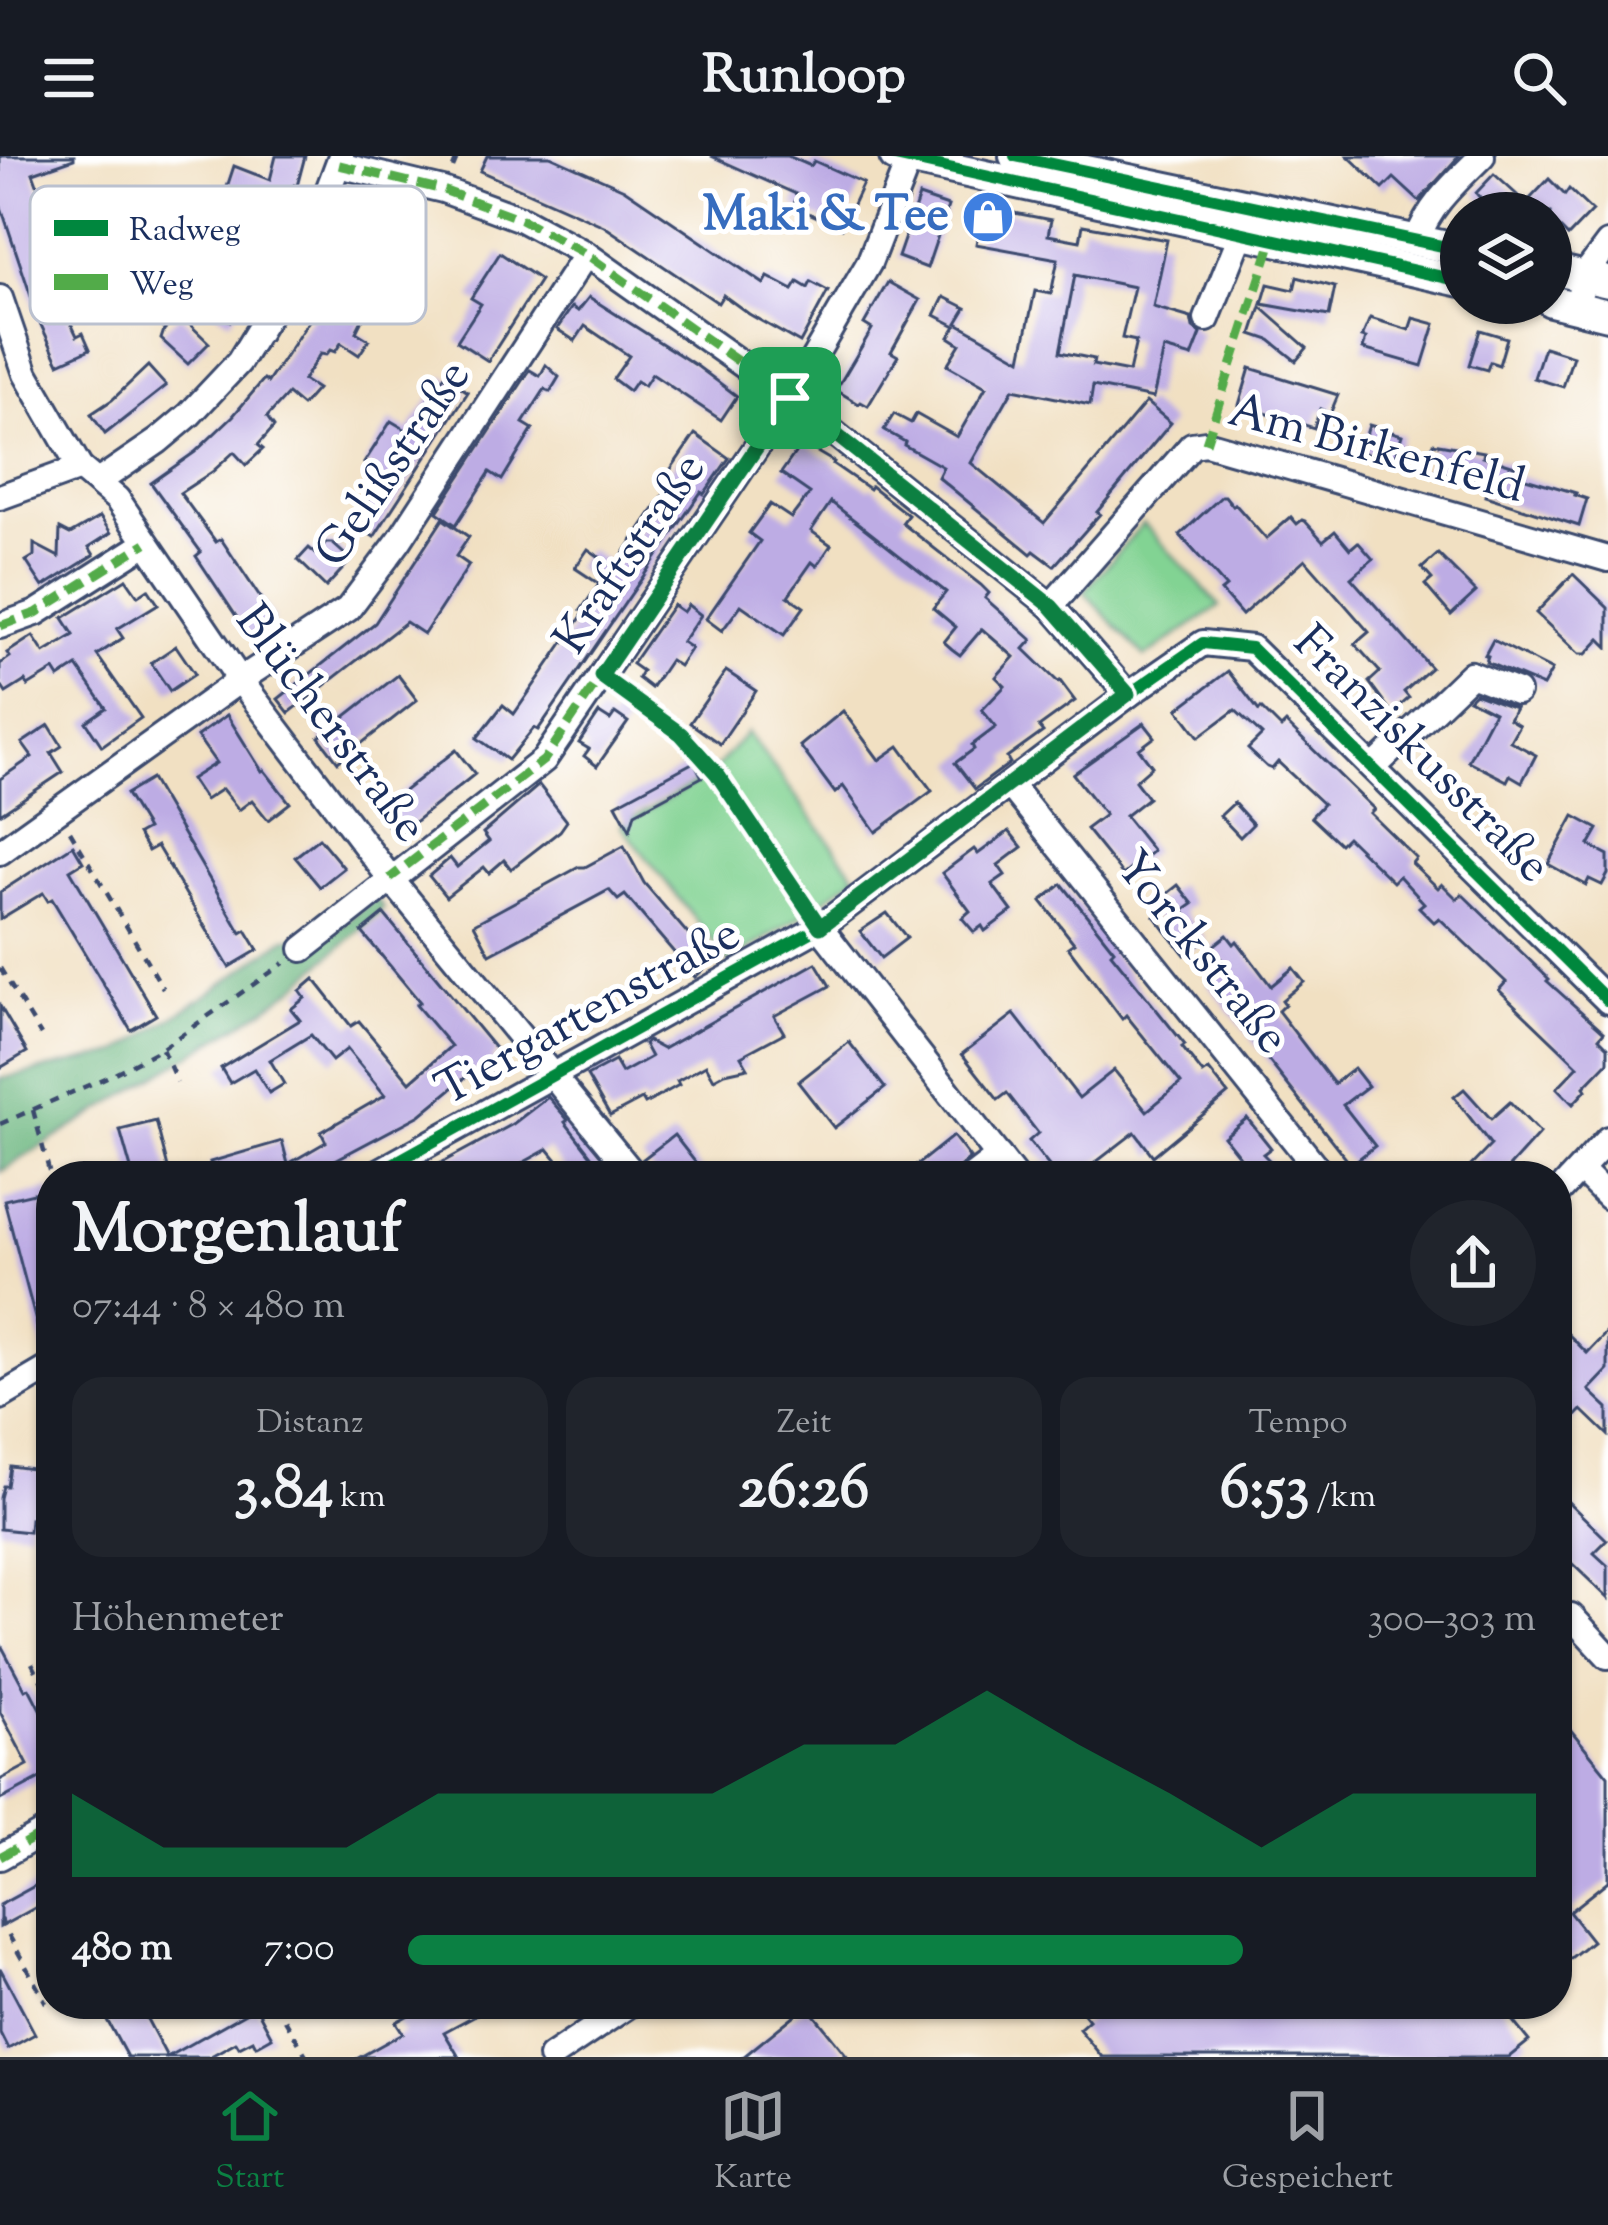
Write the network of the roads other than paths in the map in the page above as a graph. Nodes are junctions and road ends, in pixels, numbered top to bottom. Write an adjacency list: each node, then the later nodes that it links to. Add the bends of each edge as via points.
1 (1015, 156): 6 (main road)
2 (1482, 156): 6 (street, via 1435,202)
3 (905, 157): 5 (main road); 18 (street, Kraftstraße, via 868,262)
4 (340, 160): 9 (street, via 521,219)
5 (1242, 232): 10 (main road); 16 (street)
6 (1417, 241): 8 (main road)
7 (1608, 244): 11 (street)
8 (1440, 246)
9 (586, 254): 18 (street); 25 (street, Gelißstraße, via 362,592)
10 (1440, 276)
11 (1596, 279): 12 (street)
12 (1572, 297)
13 (0, 298): 19 (street, Blücherstraße, via 26,374)
14 (1572, 306): 15 (main road)
15 (1608, 315)
16 (1207, 319)
17 (262, 324): 19 (street, via 189,416)
18 (790, 398): 23 (street); 31 (street, Kraftstraße, via 544,760)
19 (89, 475): 20 (street); 21 (street, Blücherstraße, via 117,499)
20 (0, 496)
21 (146, 543): 24 (street, via 36,614); 25 (street, Blücherstraße)
22 (1608, 559): 23 (street, Am Birkenfeld, via 1206,443 1192,446)
23 (1051, 606): 27 (street)
24 (0, 626)
25 (240, 680): 30 (street, Gelißstraße); 31 (street, Blücherstraße)
26 (1517, 692): 28 (street, via 1471,674)
27 (1128, 694): 28 (street, Franziskusstraße, via 1203,643 1251,648); 29 (street, Tiergartenstraße)
28 (1372, 768): 34 (street, Franziskusstraße)
29 (1010, 785): 32 (street, Tiergartenstraße); 40 (street, Yorckstraße)
30 (0, 852)
31 (390, 878): 33 (street, Kraftstraße); 35 (street, Blücherstraße)
32 (820, 927): 35 (street, Tiergartenstraße); 39 (street)
33 (303, 949)
34 (1608, 1001)
35 (554, 1074): 37 (street, Tiergartenstraße); 38 (street, Blücherstraße)
36 (1608, 1139): 41 (street)
37 (397, 1161)
38 (622, 1161)
39 (1003, 1161)
40 (1311, 1161)
41 (1581, 1170): 42 (street); 43 (street)
42 (1572, 1179)
43 (1608, 1197)
44 (36, 1375): 45 (street)
45 (0, 1397)
46 (1572, 1618): 47 (street)
47 (1608, 1656)
48 (36, 1837): 49 (street)
49 (0, 1857)
50 (608, 2019): 51 (street)
51 (551, 2057)

